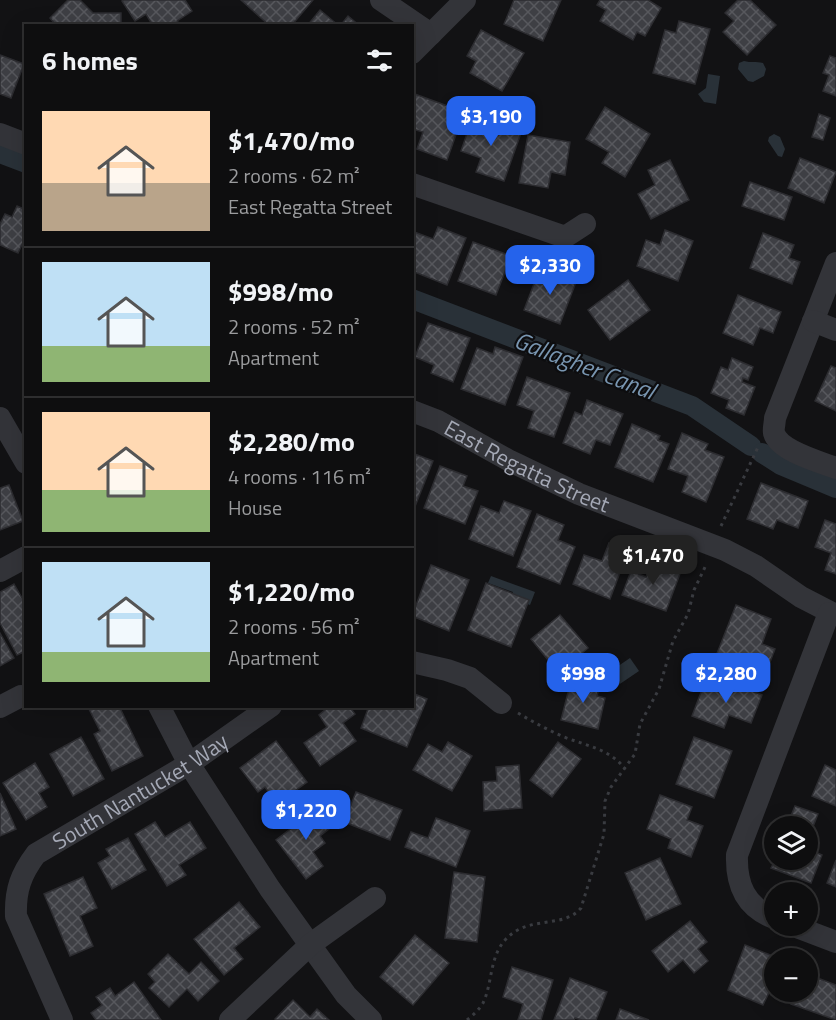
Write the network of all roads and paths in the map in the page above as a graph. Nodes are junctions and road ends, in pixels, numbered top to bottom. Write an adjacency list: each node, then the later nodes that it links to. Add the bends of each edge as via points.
1 (381, 0): 3 (street)
2 (465, 0): 3 (street)
3 (431, 34): 4 (street)
4 (414, 51)
5 (0, 134): 6 (street)
6 (24, 143)
7 (414, 185): 8 (street, via 565,237)
8 (585, 224)
9 (836, 263): 10 (street)
10 (813, 321): 11 (street); 14 (street)
11 (836, 330)
12 (414, 412): 21 (street, East Regatta Street, via 579,494 725,550)
13 (0, 418): 15 (street)
14 (773, 432): 16 (street, via 788,449); 17 (path, via 754,454)
15 (24, 460)
16 (836, 468)
17 (719, 532)
18 (24, 558): 20 (street)
19 (708, 559): 29 (path, via 688,614 673,641 659,689 639,723 635,754)
20 (0, 571)
21 (832, 614): 31 (street, via 737,855 736,872 741,888)
22 (414, 662): 24 (street, via 470,678)
23 (24, 692): 25 (street)
24 (501, 703): 29 (path, via 563,736 604,751)
25 (0, 707)
26 (160, 708): 28 (street)
27 (268, 708): 28 (street, South Nantucket Way)
28 (189, 764): 34 (street); 35 (street, South Nantucket Way, via 36,854 26,867 18,884 16,916)
29 (625, 769): 38 (path, via 610,787 605,801 604,834 581,908 564,918 525,926 507,938 492,963 482,1004)
30 (375, 898): 34 (street)
31 (764, 914)
32 (818, 935): 33 (street)
33 (836, 942)
34 (311, 945): 36 (street); 37 (street, via 346,995)
35 (63, 1020)
36 (230, 1020)
37 (371, 1020)
38 (467, 1020)

